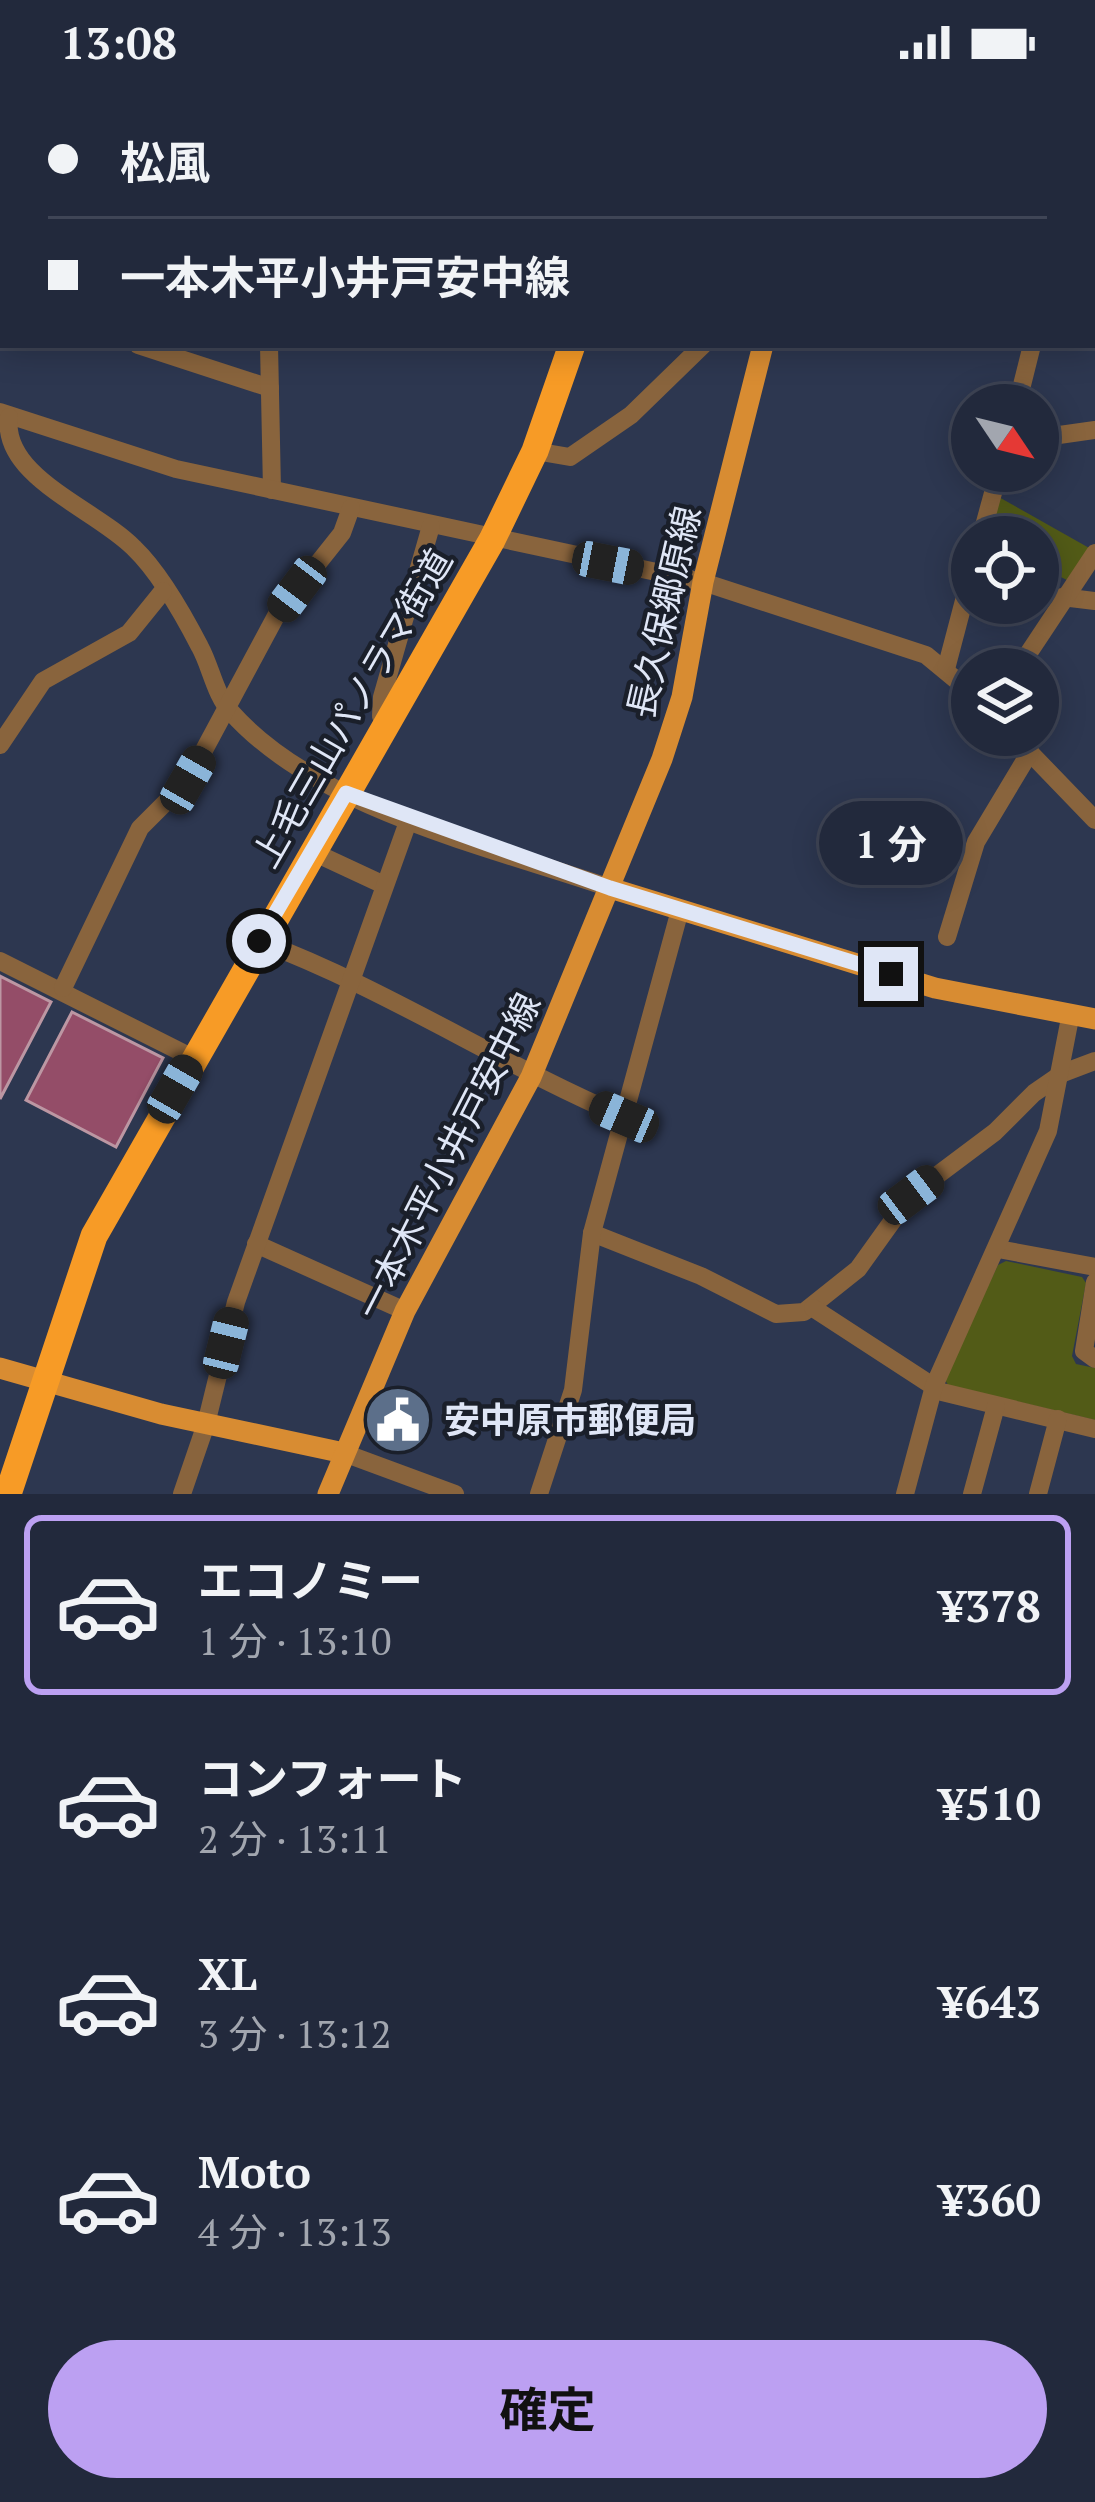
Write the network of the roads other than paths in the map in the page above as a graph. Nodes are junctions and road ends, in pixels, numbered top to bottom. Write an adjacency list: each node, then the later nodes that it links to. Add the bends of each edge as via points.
1 (147, 348): 8 (street)
2 (269, 348): 8 (street)
3 (571, 348): 13 (highway, 上毛三山パノラマ街道)
4 (700, 348): 13 (street, via 632,415 570,457)
5 (762, 348): 19 (main road, 長久保郷原線)
6 (1031, 348): 7 (street)
7 (1022, 384)
8 (271, 388): 14 (street)
9 (5, 415): 12 (street); 14 (street)
10 (1095, 430): 11 (street)
11 (1059, 435)
12 (3, 445): 20 (street, via 136,549)
13 (535, 452): 17 (highway, 上毛三山パノラマ街道)
14 (272, 490): 15 (street)
15 (351, 508): 16 (street); 27 (street, via 342,533 276,616)
16 (431, 526): 17 (street); 28 (street, via 382,697 380,716)
17 (491, 540): 19 (street); 28 (highway, 上毛三山パノラマ街道)
18 (1095, 553): 21 (street)
19 (703, 582): 25 (street, via 874,635); 37 (main road, 長久保郷原線, via 682,698)
20 (163, 591): 27 (street); 29 (street, via 129,633 43,681)
21 (1062, 597): 22 (street); 24 (street)
22 (1095, 601)
23 (958, 624): 25 (street)
24 (1031, 648)
25 (946, 669): 26 (street)
26 (951, 673)
27 (229, 711): 32 (street); 43 (street, via 188,780 140,828)
28 (388, 719): 32 (highway, 上毛三山パノラマ街道)
29 (0, 745)
30 (1028, 756): 39 (street, via 976,842)
31 (1034, 756): 34 (street)
32 (346, 793): 33 (street); 35 (highway, 上毛三山パノラマ街道)
33 (409, 819): 36 (street); 37 (street)
34 (1095, 820)
35 (311, 851): 36 (street); 40 (highway, 上毛三山パノラマ街道)
36 (384, 885): 42 (street)
37 (610, 888): 38 (main road); 49 (main road, 一本木平小井戸安中線)
38 (680, 910): 44 (main road, via 935,988); 50 (street)
39 (947, 938)
40 (259, 941): 42 (street); 46 (highway, 上毛三山パノラマ街道)
41 (0, 961): 43 (street)
42 (349, 981): 49 (street); 52 (street)
43 (63, 988): 46 (street)
44 (1070, 1018): 45 (main road); 48 (street)
45 (1095, 1019)
46 (193, 1058): 60 (highway, 上毛三山パノラマ街道, via 94,1236)
47 (1095, 1061): 48 (street)
48 (1063, 1073): 53 (street, via 1048,1131); 56 (street, via 911,1195 858,1269)
49 (531, 1077): 50 (street); 57 (main road, 一本木平小井戸安中線)
50 (624, 1117): 51 (street)
51 (592, 1233): 56 (street, via 776,1314); 72 (street, via 573,1390)
52 (256, 1244): 57 (street); 64 (street)
53 (998, 1249): 54 (street); 61 (street)
54 (1095, 1267)
55 (1095, 1282): 58 (street, via 1084,1352)
56 (813, 1308): 61 (street)
57 (405, 1311): 66 (main road, 一本木平小井戸安中線)
58 (1095, 1359)
59 (0, 1368): 60 (main road)
60 (43, 1384): 64 (main road); 67 (highway, 上毛三山パノラマ街道)
61 (934, 1386): 62 (street); 73 (street)
62 (997, 1406): 63 (street); 74 (street)
63 (1058, 1419): 65 (street); 75 (street)
64 (206, 1424): 66 (main road); 69 (street)
65 (1095, 1430)
66 (344, 1453): 70 (main road, 一本木平小井戸安中線); 71 (street)
67 (9, 1459): 68 (highway, 上毛三山パノラマ街道)
68 (8, 1494)
69 (182, 1494)
70 (328, 1494)
71 (455, 1494)
72 (539, 1494)
73 (905, 1494)
74 (972, 1494)
75 (1038, 1494)

